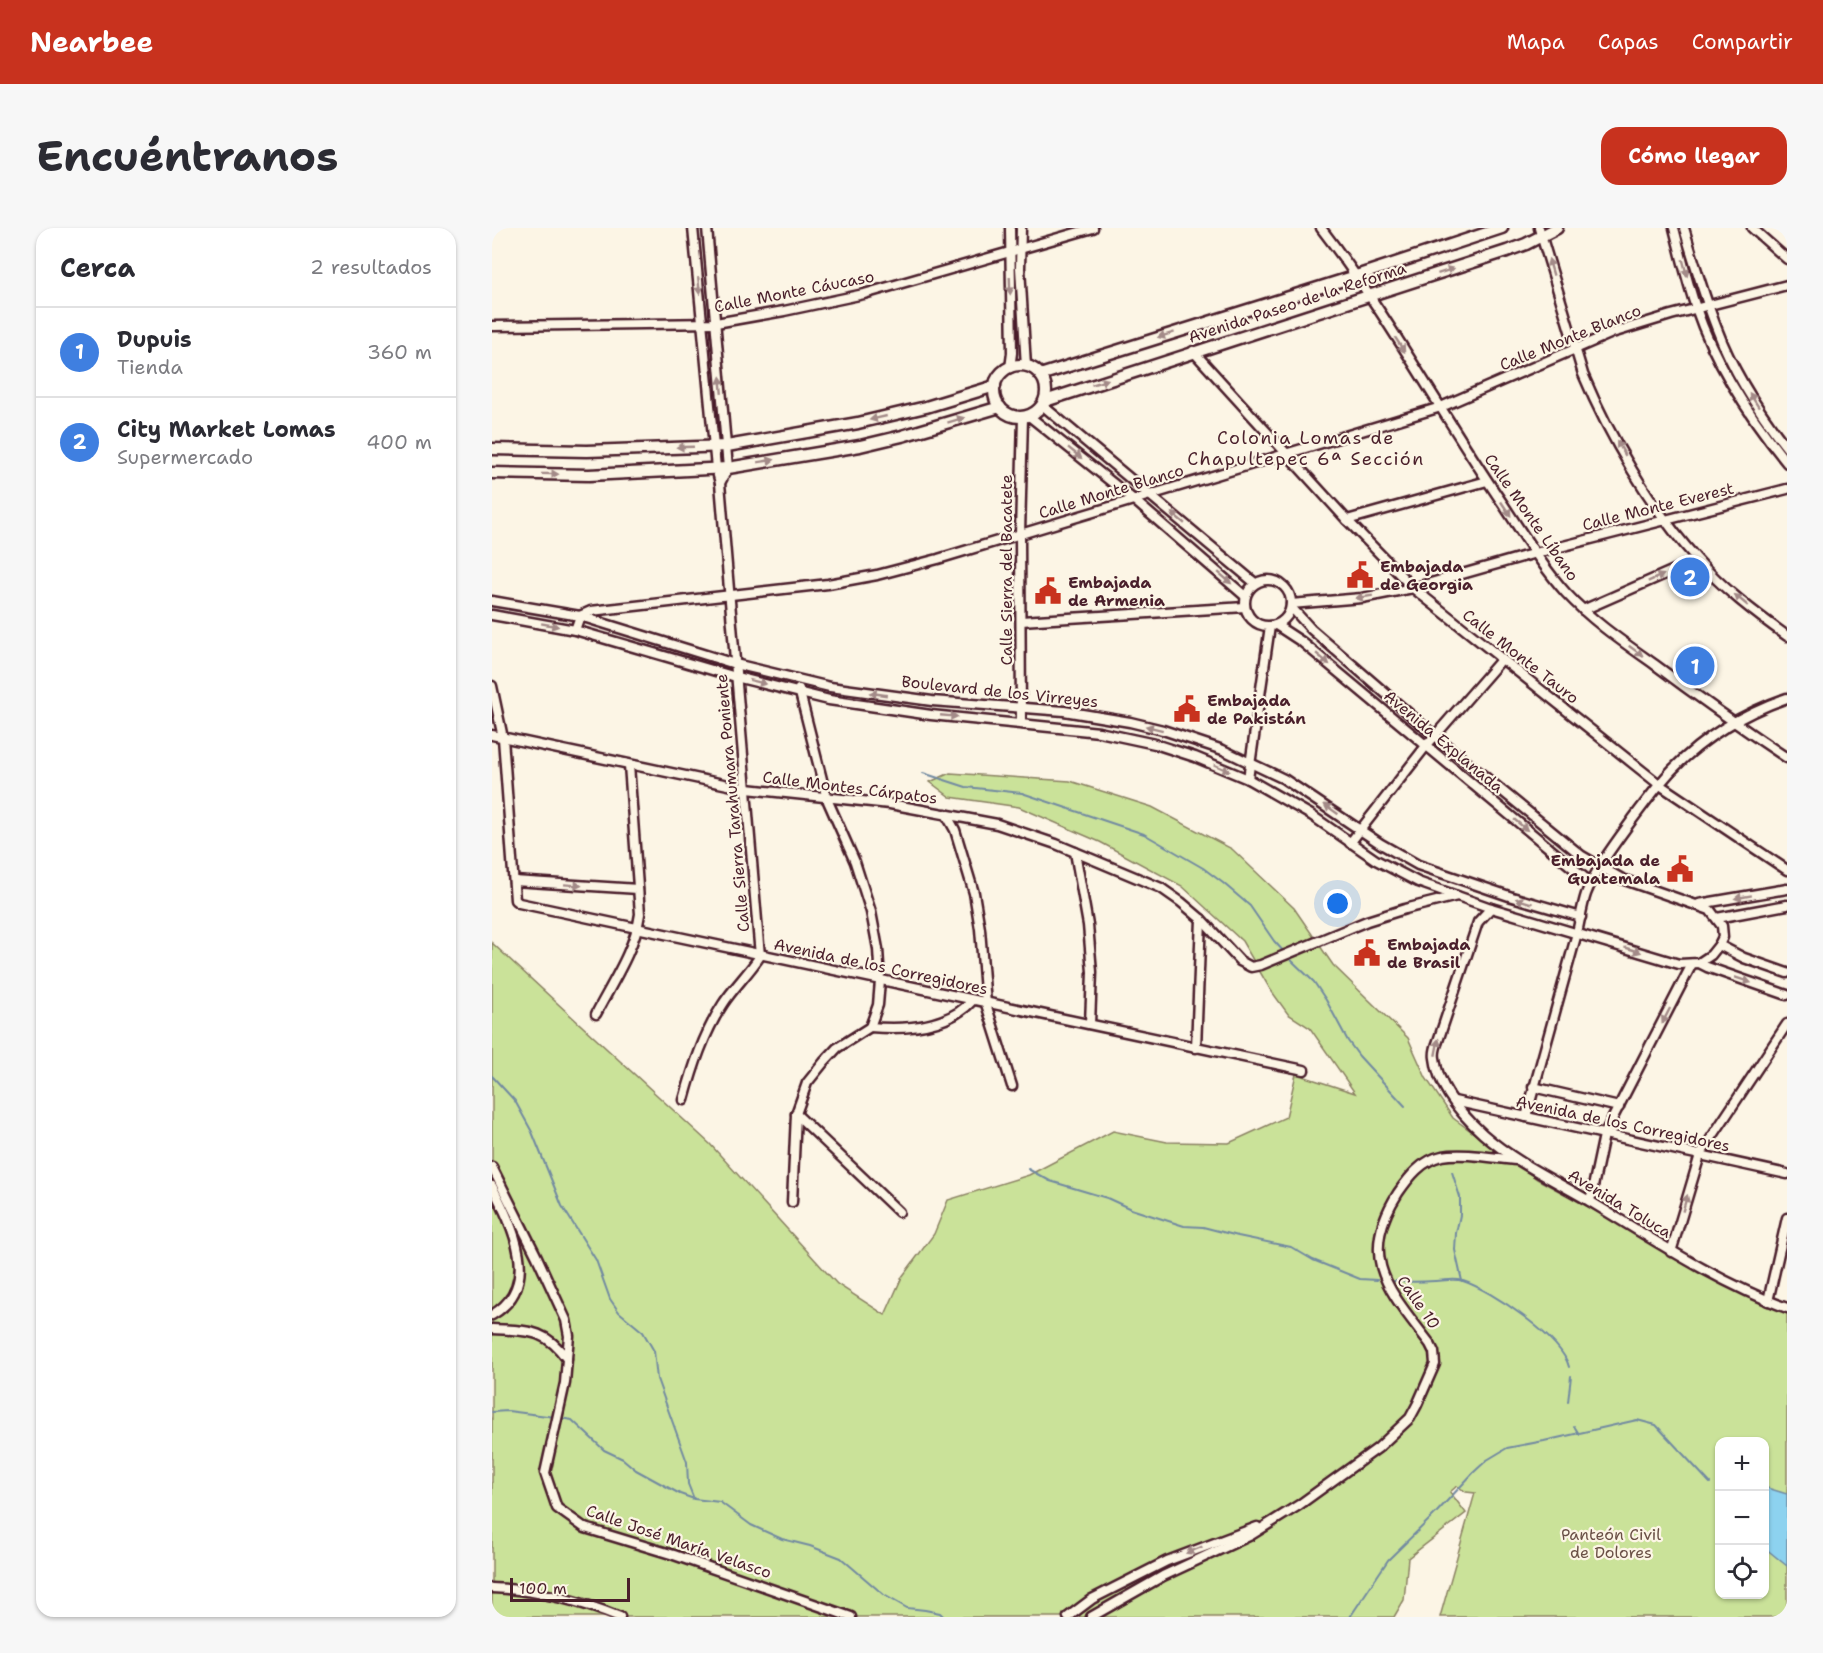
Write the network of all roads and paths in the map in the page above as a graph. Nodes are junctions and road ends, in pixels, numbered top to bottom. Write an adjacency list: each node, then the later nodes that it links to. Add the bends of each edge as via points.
1 (693, 228): 22 (street, Calle Sierra Tarahumara Poniente, one-way to 22)
2 (707, 228): 21 (street)
3 (1010, 228): 14 (street)
4 (1021, 228): 13 (street)
5 (1093, 228): 13 (street, Calle Monte Cáucaso)
6 (1321, 228): 16 (street, Calle Monte Líbano)
7 (1502, 228): 16 (main road, Avenida Paseo de la Reforma)
8 (1557, 228): 12 (main road, Avenida Paseo de la Reforma)
9 (1674, 228): 20 (street, one-way to 20)
10 (1684, 228): 19 (street)
11 (1752, 228): 15 (street)
12 (1541, 232): 18 (main road, Avenida Paseo de la Reforma, one-way to 12, via 1507,251); 24 (street, one-way to 12)
13 (1020, 250): 14 (street, Calle Monte Cáucaso); 26 (street)
14 (1009, 253): 21 (street, Calle Monte Cáucaso, via 864,294); 27 (street, one-way to 27)
15 (1787, 259)
16 (1356, 276): 18 (street, Calle Monte Líbano); 28 (main road, Avenida Paseo de la Reforma, one-way to 28)
17 (1787, 285): 19 (street, Calle Monte Blanco)
18 (1368, 296): 25 (main road, Avenida Paseo de la Reforma); 32 (street, Calle Monte Líbano, one-way to 32)
19 (1708, 305): 20 (street, Calle Monte Blanco); 34 (street, one-way to 19, via 1725,350)
20 (1696, 308): 24 (street, Calle Monte Blanco, via 1612,333); 34 (street, via 1721,364)
21 (716, 323): 22 (street, Calle Monte Cáucaso); 36 (street, one-way to 21)
22 (702, 324): 23 (street, Calle Monte Cáucaso); 35 (street, Calle Sierra Tarahumara Poniente)
23 (492, 326)
24 (1574, 349): 32 (street, Calle Monte Blanco); 49 (street, one-way to 24, via 1592,397)
25 (1193, 351): 30 (main road, Avenida Paseo de la Reforma, one-way to 25); 39 (street, Calle Monte Tauro)
26 (1026, 366): 27 (main road); 28 (main road)
27 (1010, 368): 29 (main road)
28 (1040, 375): 30 (main road, via 1046,392)
29 (995, 386): 31 (main road); 36 (main road, one-way to 36, via 858,423)
30 (1043, 403): 33 (main road); 47 (street)
31 (1000, 407): 33 (main road, via 1010,415); 42 (main road, one-way to 31, via 860,446)
32 (1441, 407): 39 (street, Calle Monte Blanco); 44 (street, Calle Monte Líbano)
33 (1026, 417): 48 (street, one-way to 48); 51 (street, Calle Sierra del Bacatete)
34 (1773, 438): 37 (street); 40 (street)
35 (715, 446): 36 (main road); 38 (main road, one-way to 38, via 587,452); 41 (street, Calle Sierra Tarahumara Poniente)
36 (727, 446): 42 (street)
37 (1787, 448)
38 (492, 449)
39 (1287, 454): 47 (street, Calle Monte Blanco); 50 (street, Calle Monte Tauro)
40 (1787, 463)
41 (716, 468): 42 (main road); 43 (main road, one-way to 41, via 589,475); 45 (street, Calle Sierra Tarahumara Poniente)
42 (728, 468): 45 (street)
43 (492, 473)
44 (1487, 481): 50 (street); 52 (street, Calle Monte Líbano, one-way to 52)
45 (720, 483): 56 (street, Calle Sierra Tarahumara Poniente)
46 (1787, 489): 49 (street, Calle Monte Everest)
47 (1151, 495): 48 (street, Calle Monte Blanco); 54 (street, one-way to 47)
48 (1134, 500): 51 (street, Calle Monte Blanco); 57 (street, one-way to 57)
49 (1666, 519): 52 (street, Calle Monte Everest); 53 (street)
50 (1347, 520): 55 (street, Calle Monte Tauro)
51 (1020, 534): 56 (street, Calle Monte Blanco, via 877,575); 64 (street, Calle Sierra del Bacatete)
52 (1536, 553): 55 (street, Calle Monte Everest); 61 (street, Calle Monte Líbano)
53 (1697, 560): 61 (street, one-way to 53); 67 (street, one-way to 53)
54 (1255, 583): 57 (street); 59 (street, via 1276,581 1288,590)
55 (1413, 588): 59 (street, Calle Monte Everest, one-way to 59); 68 (street, Calle Monte Tauro)
56 (728, 596): 63 (street, Calle Monte Blanco, via 591,611); 69 (street, Calle Sierra Tarahumara Poniente)
57 (1245, 596): 60 (street)
58 (492, 602): 63 (street, Boulevard de los Virreyes)
59 (1291, 605): 65 (street, via 1287,617); 79 (street, Avenida Explanada, via 1311,629)
60 (1245, 607): 64 (street); 65 (street, via 1251,620)
61 (1583, 610): 77 (street, Calle Monte Líbano, one-way to 77)
62 (492, 615): 66 (street, Boulevard de los Virreyes, one-way to 66)
63 (580, 616): 66 (street); 69 (street, Boulevard de los Virreyes)
64 (1021, 621): 75 (street, Calle Sierra del Bacatete)
65 (1273, 626): 81 (street, Avenida Explanada, one-way to 81, via 1302,642); 83 (street)
66 (575, 630): 70 (street, Boulevard de los Virreyes)
67 (1787, 636)
68 (1501, 660): 79 (street); 86 (street, Calle Monte Tauro)
69 (735, 664): 70 (street, Calle Sierra Tarahumara Poniente); 71 (street, Boulevard de los Virreyes)
70 (736, 677): 73 (street, Boulevard de los Virreyes, one-way to 73); 87 (street, Calle Sierra Tarahumara Poniente)
71 (797, 679): 73 (street); 75 (street, Boulevard de los Virreyes, one-way to 71, via 932,701)
72 (492, 686): 80 (street)
73 (799, 693): 76 (street, Boulevard de los Virreyes, one-way to 76, via 931,715); 88 (street)
74 (1787, 698): 77 (street)
75 (1021, 706): 76 (street, Calle Sierra del Bacatete); 83 (street, Boulevard de los Virreyes, one-way to 75, via 1191,738 1130,722)
76 (1021, 723): 85 (street, Boulevard de los Virreyes, one-way to 85, via 1127,737 1195,757)
77 (1733, 723): 82 (street, Calle Monte Líbano); 86 (street, via 1687,756)
78 (492, 735): 80 (street, Calle Montes Cárpatos)
79 (1435, 736): 81 (street); 93 (street, Avenida Explanada, via 1540,824)
80 (503, 738): 84 (street, Calle Montes Cárpatos); 95 (street)
81 (1426, 746): 90 (street); 96 (street, Avenida Explanada, one-way to 96)
82 (1787, 758)
83 (1251, 763): 85 (street); 90 (street, Boulevard de los Virreyes, one-way to 83, via 1284,779)
84 (629, 765): 87 (street, Calle Montes Cárpatos); 97 (street)
85 (1248, 779): 91 (street, Boulevard de los Virreyes)
86 (1659, 784): 93 (street); 94 (street, Calle Monte Tauro)
87 (747, 789): 88 (street, Calle Montes Cárpatos); 109 (street, Calle Sierra Tarahumara Poniente)
88 (827, 799): 89 (street, Calle Montes Cárpatos); 112 (street, via 855,862 871,912)
89 (946, 814): 92 (street, Calle Montes Cárpatos, via 1019,831); 115 (street, via 955,830 974,893)
90 (1360, 829): 91 (street); 103 (street, Boulevard de los Virreyes, one-way to 90, via 1443,875 1404,858)
91 (1350, 843): 99 (street, Boulevard de los Virreyes, via 1400,873)
92 (1075, 852): 105 (street, Calle Montes Cárpatos, via 1161,888); 117 (street, via 1088,925 1092,972)
93 (1600, 868): 96 (street); 100 (street, Avenida Explanada)
94 (1787, 870)
95 (514, 881): 97 (street, one-way to 97); 106 (street, Avenida de los Corregidores, via 515,900 525,904)
96 (1591, 884): 103 (street)
97 (638, 889): 106 (street)
98 (1787, 889): 100 (street, one-way to 100)
99 (1458, 896): 102 (street, Boulevard de los Virreyes); 105 (street, Calle Montes Cárpatos, via 1395,912 1251,967 1240,961)
100 (1698, 904): 104 (street)
101 (1787, 905): 104 (street)
102 (1491, 908): 107 (street, Boulevard de los Virreyes); 125 (street, Avenida Toluca, one-way to 102, via 1438,1071 1435,1056 1478,922)
103 (1581, 917): 107 (street)
104 (1717, 918): 108 (street, via 1723,937)
105 (1201, 919): 120 (street)
106 (638, 928): 109 (street, Avenida de los Corregidores); 116 (street)
107 (1577, 933): 110 (street, Boulevard de los Virreyes, one-way to 110, via 1679,964); 123 (street)
108 (1719, 945): 110 (street); 111 (street)
109 (760, 956): 112 (street, Avenida de los Corregidores); 124 (street, via 721,1006 704,1038)
110 (1696, 964): 113 (street, one-way to 113); 126 (street, one-way to 126)
111 (1787, 973)
112 (880, 981): 114 (street, Avenida de los Corregidores); 119 (street, via 878,1005)
113 (1787, 995)
114 (974, 1000): 115 (street, Avenida de los Corregidores); 119 (street, via 951,1018 915,1027)
115 (986, 1004): 117 (street, Avenida de los Corregidores); 122 (street)
116 (596, 1014)
117 (1090, 1024): 120 (street, Avenida de los Corregidores)
118 (1787, 1024): 130 (street)
119 (870, 1027): 127 (street, via 824,1062 807,1083)
120 (1196, 1048): 121 (street, Avenida de los Corregidores)
121 (1304, 1070)
122 (1012, 1086)
123 (1533, 1087): 126 (street); 128 (street)
124 (684, 1100)
125 (1454, 1101): 128 (street, Avenida de los Corregidores); 131 (street, Avenida Toluca, via 1482,1133)
126 (1620, 1107): 129 (street)
127 (796, 1114): 136 (street); 137 (street)
128 (1526, 1117): 129 (street, Avenida de los Corregidores)
129 (1604, 1135): 130 (street, Avenida de los Corregidores); 135 (street)
130 (1700, 1155): 133 (street, Avenida de los Corregidores); 139 (street, one-way to 130)
131 (1516, 1160): 135 (street, Avenida Toluca); 145 (street, Calle 10, via 1443,1156 1429,1161 1407,1180 1386,1212 1379,1254 1390,1290 1434,1352 1430,1378 1402,1427 1299,1505)
132 (492, 1167): 144 (street, Calle José María Velasco, via 566,1320)
133 (1787, 1174)
134 (492, 1186): 142 (street, via 513,1230 520,1266 513,1294)
135 (1590, 1201): 139 (street, Avenida Toluca)
136 (792, 1202)
137 (899, 1212)
138 (1787, 1218): 140 (street)
139 (1671, 1252): 140 (street, Avenida Toluca)
140 (1768, 1301): 141 (street, Avenida Toluca)
141 (1787, 1308)
142 (492, 1315)
143 (492, 1329): 144 (street, via 540,1333 560,1348)
144 (567, 1359): 148 (street, Calle José María Velasco, via 545,1473 557,1508 585,1528)
145 (1268, 1523): 149 (street, Calle 10, one-way to 149, via 1167,1561 1092,1599); 150 (street, Calle 10)
146 (492, 1588): 147 (street, via 522,1589 563,1598)
147 (620, 1617)
148 (851, 1617)
149 (1068, 1617)
150 (1091, 1617)

